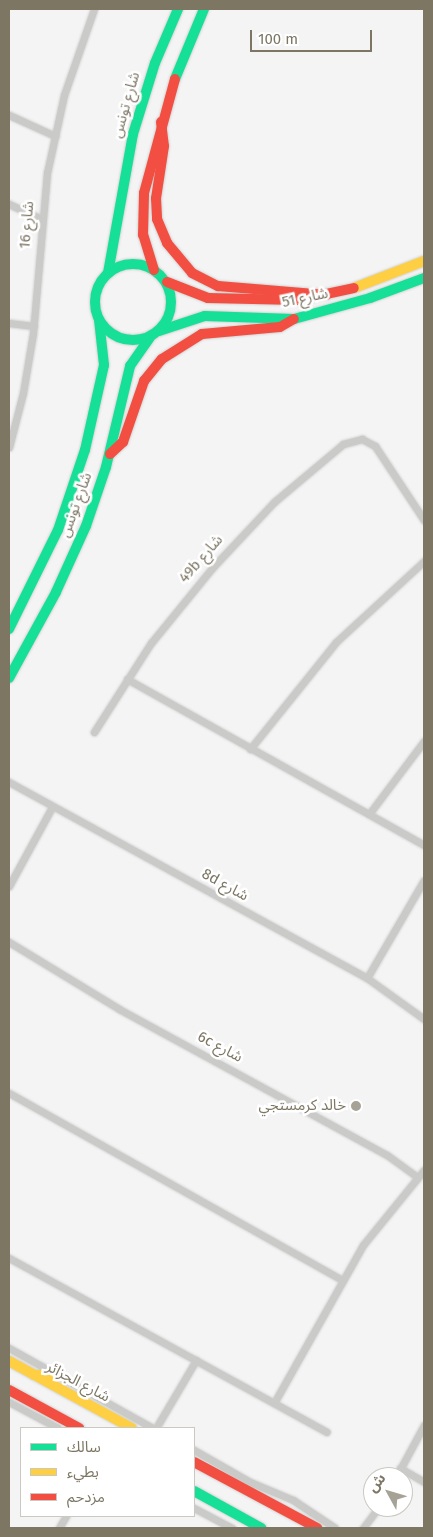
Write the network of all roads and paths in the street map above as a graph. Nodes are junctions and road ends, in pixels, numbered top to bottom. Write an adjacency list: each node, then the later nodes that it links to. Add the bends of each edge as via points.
1 (94, 9): 6 (street, شارع 16, via 72,69)
2 (178, 9): 11 (main road, شارع تونس, via 155,64 135,126)
3 (204, 9): 5 (main road, via 180,63)
4 (9, 115): 6 (street)
5 (161, 122): 10 (main road, via 142,211 144,241); 14 (main road, via 164,140 156,198 157,218 167,243 192,273 218,286)
6 (54, 136): 8 (street, شارع 16)
7 (9, 204): 8 (street)
8 (40, 219): 18 (street, شارع 16)
9 (424, 261): 14 (main road, شارع 51)
10 (154, 270): 11 (main road, via 136,264); 13 (main road)
11 (108, 273): 16 (main road, via 95,296)
12 (424, 278): 15 (main road, شارع 51, via 370,298)
13 (167, 282): 14 (main road, شارع 51, via 208,298 270,301); 19 (main road, via 172,304 165,323)
14 (327, 295)
15 (294, 319): 19 (main road, شارع 51, via 205,316); 21 (main road, via 280,327 202,334 162,359 144,381 123,442)
16 (99, 320): 19 (main road, via 111,334 128,340); 24 (main road, شارع تونس, via 104,365 85,450 58,530)
17 (9, 323): 18 (street)
18 (34, 326): 20 (street, شارع 16, via 23,393)
19 (155, 333): 21 (main road, شارع تونس, via 130,366)
20 (9, 447)
21 (110, 454): 25 (main road, شارع تونس, via 98,496 73,555)
22 (424, 520): 26 (street, 49b شارع, via 378,449 362,439 348,441 249,527 181,604)
23 (424, 561): 29 (street, via 336,642)
24 (9, 629)
25 (9, 678)
26 (127, 680): 27 (street, 49b شارع); 29 (street)
27 (94, 732)
28 (424, 741): 32 (street)
29 (250, 749): 32 (street)
30 (9, 782): 31 (street, 8d شارع)
31 (52, 807): 35 (street); 37 (street, 8d شارع)
32 (369, 814): 33 (street)
33 (424, 845)
34 (424, 880): 37 (street)
35 (9, 886)
36 (9, 942): 41 (street, 6c شارع, via 119,1009 387,1155)
37 (367, 978): 38 (street, 8d شارع)
38 (424, 1019)
39 (9, 1093): 43 (street)
40 (424, 1170): 41 (street)
41 (417, 1177): 43 (street, via 375,1227)
42 (9, 1258): 45 (street)
43 (341, 1279): 51 (street)
44 (9, 1348): 47 (street)
45 (196, 1360): 51 (street); 57 (street)
46 (9, 1362): 48 (main road, شارع الجزائر)
47 (58, 1374): 48 (main road); 56 (street)
48 (34, 1375): 55 (main road, شارع الجزائر)
49 (9, 1390): 54 (main road)
50 (9, 1402): 53 (street)
51 (274, 1403): 58 (street)
52 (424, 1425): 61 (street)
53 (56, 1427)
54 (76, 1427)
55 (130, 1427)
56 (153, 1427)
57 (156, 1427)
58 (327, 1432)
59 (195, 1451): 72 (street, via 250,1482 293,1500)
60 (195, 1463): 71 (main road)
61 (401, 1467)
62 (413, 1476): 63 (street)
63 (424, 1482)
64 (195, 1492): 70 (main road)
65 (195, 1509): 69 (street)
66 (65, 1517): 68 (street)
67 (373, 1519): 73 (street); 74 (street)
68 (59, 1528)
69 (232, 1528)
70 (261, 1528)
71 (317, 1528)
72 (335, 1528)
73 (363, 1528)
74 (372, 1528)

